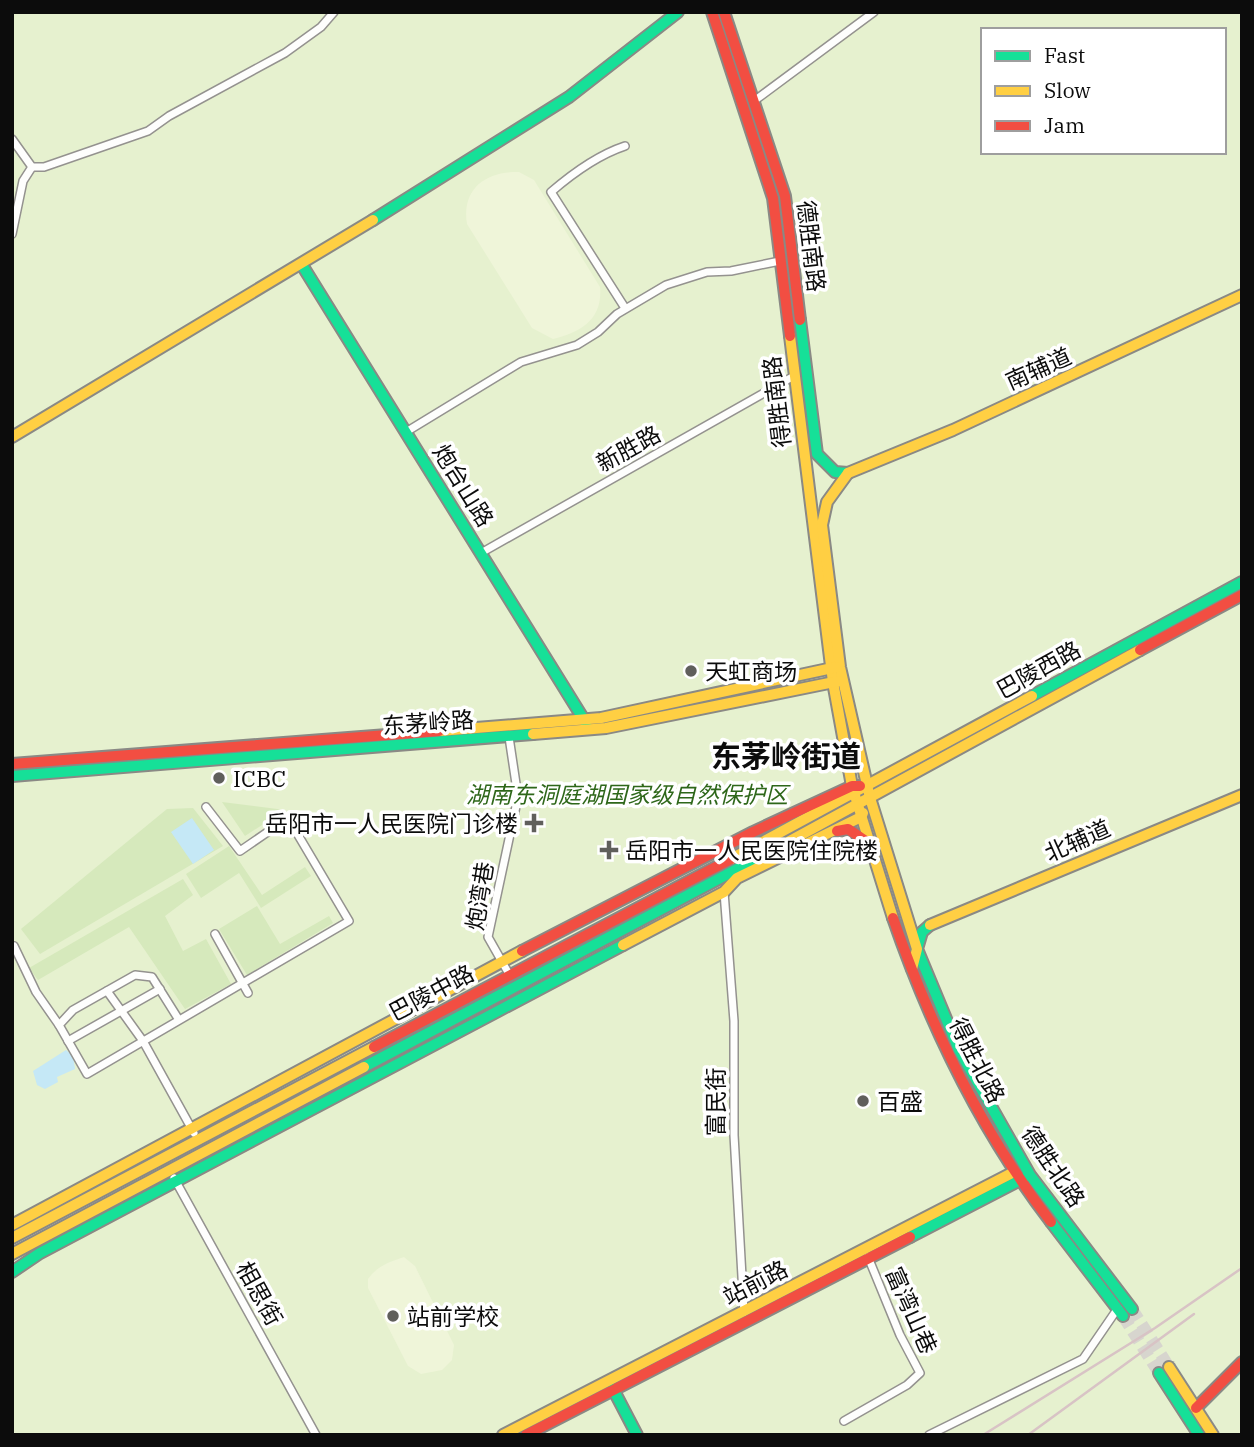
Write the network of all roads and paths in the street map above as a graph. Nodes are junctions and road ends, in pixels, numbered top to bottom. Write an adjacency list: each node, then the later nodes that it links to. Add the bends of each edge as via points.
1 (334, 12): 9 (street, via 285,53 148,131 83,155)
2 (678, 12): 12 (main road, via 569,97)
3 (712, 12): 11 (main road, 得胜南路, via 773,198)
4 (724, 12): 6 (main road, 德胜南路)
5 (874, 12): 6 (street)
6 (754, 101): 18 (main road, 德胜南路, via 785,196 817,454 835,472)
7 (12, 139): 9 (street)
8 (625, 146): 14 (street, via 608,152 551,192)
9 (32, 167): 10 (street, via 23,181)
10 (12, 234)
11 (780, 261): 14 (street, via 707,272 666,285); 15 (main road, 得胜南路)
12 (302, 265): 16 (main road, 炮台山路); 17 (main road)
13 (1242, 295): 18 (main road, 南辅道, via 953,430)
14 (625, 308): 16 (street, via 577,345 520,362)
15 (794, 376): 19 (street, 新胜路); 22 (main road, 得胜南路)
16 (406, 432): 19 (main road, 炮台山路)
17 (12, 437)
18 (848, 473): 22 (main road, 得胜南路, via 827,502 822,525)
19 (481, 553): 24 (main road, 炮台山路)
20 (1242, 582): 28 (main road, 巴陵西路)
21 (1242, 595): 28 (main road, 巴陵西路)
22 (836, 668): 23 (main road, 得胜南路); 24 (main road, 东茅岭路)
23 (837, 681): 24 (main road, 东茅岭路); 28 (main road, 得胜南路); 29 (main road, 得胜南路)
24 (587, 724): 25 (main road, 东茅岭路); 26 (main road, 东茅岭路)
25 (509, 737): 27 (main road, 东茅岭路); 42 (street, 炮湾巷, via 518,797 488,937)
26 (12, 764)
27 (12, 776)
28 (869, 792): 29 (main road, 巴陵西路); 29 (main road); 32 (main road); 37 (main road, 得胜南路)
29 (854, 795): 32 (main road, 得胜北路); 42 (main road, via 753,832); 44 (main road, 巴陵中路); 54 (main road, 巴陵中路)
30 (1242, 795): 38 (main road, 北辅道)
31 (206, 807): 45 (street, via 240,851 288,818 349,921)
32 (861, 817): 33 (main road); 34 (main road, 得胜北路)
33 (827, 834): 34 (main road, via 848,829); 35 (main road, via 737,878)
34 (867, 842): 36 (main road, 得胜北路)
35 (724, 892): 55 (main road); 68 (street, 富民街, via 734,1021 734,1135)
36 (887, 901): 37 (main road); 43 (main road, 得胜北路)
37 (905, 915): 38 (main road, via 920,925); 41 (main road, 得胜南路)
38 (930, 925): 41 (main road, via 922,932)
39 (215, 934): 45 (street)
40 (14, 946): 51 (street, via 36,992)
41 (917, 949): 43 (main road); 59 (main road, 德胜北路, via 959,1050)
42 (501, 962): 44 (street, 炮湾巷); 58 (main road)
43 (912, 969): 61 (main road, 得胜北路, via 949,1055)
44 (509, 974): 58 (main road, 巴陵中路)
45 (243, 983): 48 (street); 50 (street)
46 (160, 989): 47 (street, via 152,977 135,975); 49 (street); 50 (street)
47 (107, 991): 49 (street); 51 (street, via 73,1010)
48 (248, 993)
49 (122, 1010): 52 (street); 53 (street)
50 (179, 1020): 53 (street)
51 (59, 1025): 52 (street)
52 (68, 1041): 53 (street, via 87,1074)
53 (143, 1041): 58 (street)
54 (399, 1049): 55 (main road); 56 (main road, 巴陵中路)
55 (418, 1053): 57 (main road)
56 (328, 1086): 57 (main road); 60 (main road, 巴陵中路)
57 (355, 1086): 62 (main road)
58 (195, 1134): 63 (main road); 64 (main road, 巴陵中路)
59 (1028, 1170): 61 (main road, 站前路); 69 (main road, 德胜北路)
60 (170, 1171): 62 (street, 相思街); 65 (main road, 巴陵中路)
61 (1017, 1176): 66 (main road, 站前路); 68 (main road, 站前路); 69 (main road, 得胜北路)
62 (175, 1182): 67 (main road); 74 (street, 相思街)
63 (12, 1225)
64 (12, 1236)
65 (12, 1255)
66 (868, 1256): 71 (main road, 站前路); 73 (street, 富湾山巷, via 920,1373)
67 (12, 1272)
68 (744, 1311): 75 (main road, 站前路)
69 (1124, 1311): 78 (street, via 1083,1359)
70 (1242, 1362): 72 (main road)
71 (613, 1389): 76 (main road, 站前路); 77 (main road)
72 (1196, 1408): 79 (main road, via 1164,1370); 80 (main road)
73 (844, 1421)
74 (316, 1435)
75 (503, 1435)
76 (526, 1435)
77 (637, 1435)
78 (929, 1435)
79 (1199, 1435)
80 (1213, 1435)

